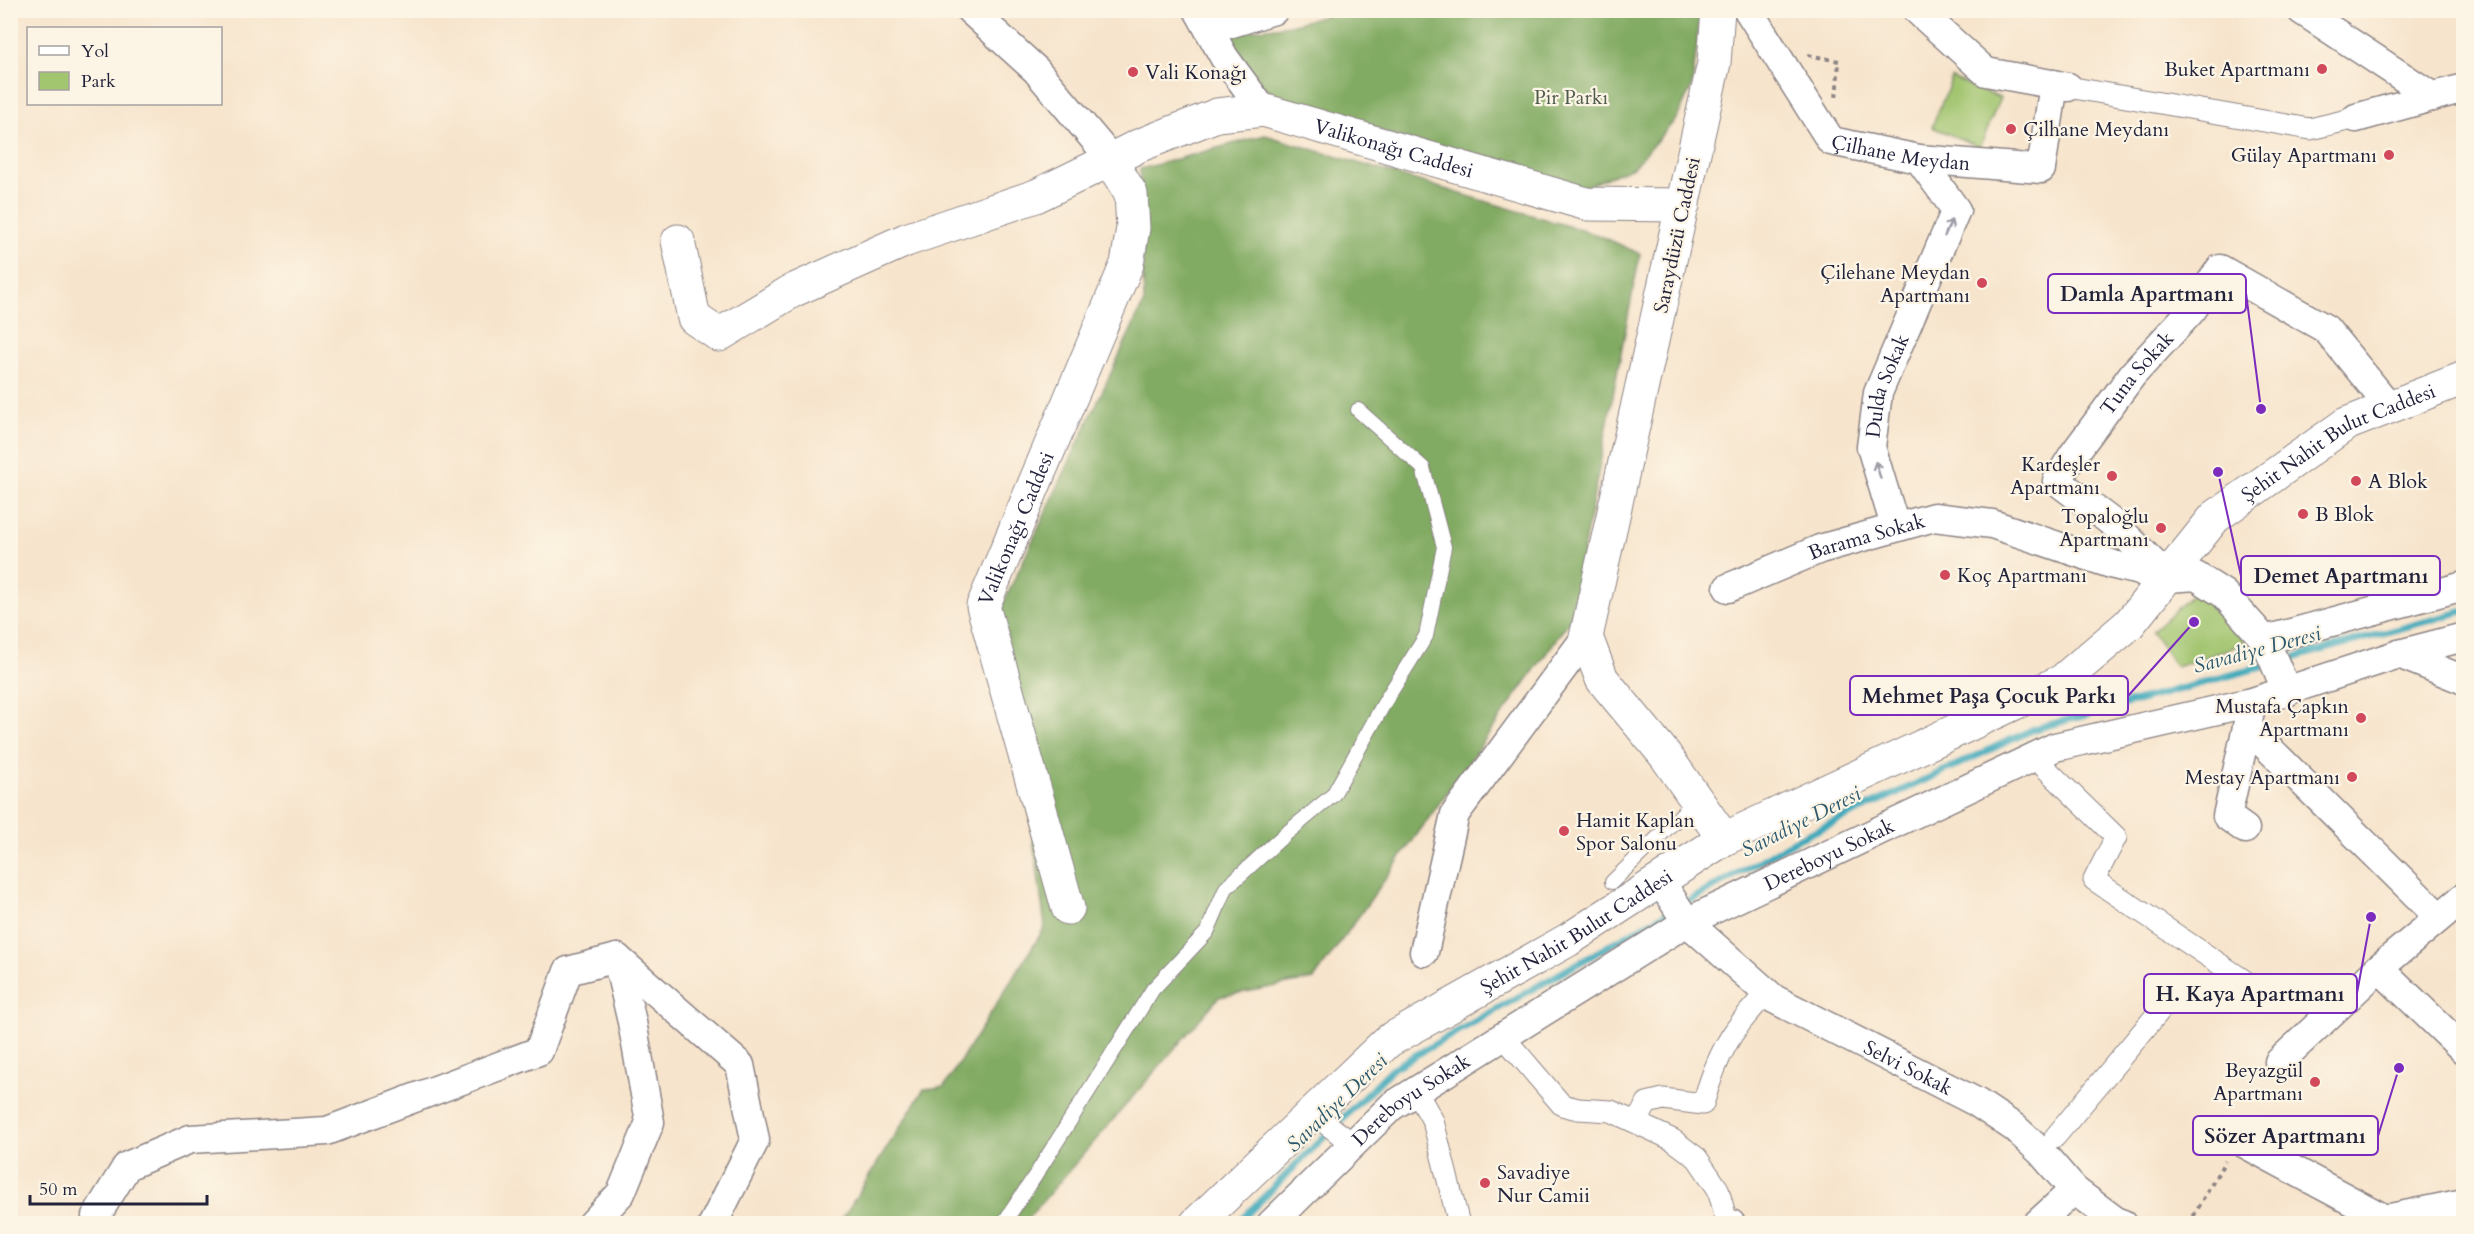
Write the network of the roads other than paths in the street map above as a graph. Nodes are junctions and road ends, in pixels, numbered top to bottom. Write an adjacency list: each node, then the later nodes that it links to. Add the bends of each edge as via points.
1 (970, 10): 14 (street, via 1036,70)
2 (1274, 10): 7 (street)
3 (1718, 10): 15 (street, Saraydüzü Caddesi, via 1714,63)
4 (1748, 10): 13 (street, Çilhane Meydan, via 1831,141)
5 (1917, 10): 8 (street, via 1986,72)
6 (2301, 10): 10 (street)
7 (1203, 20): 11 (street, via 1224,57)
8 (2061, 86): 12 (street, via 2310,129); 13 (street, Çilhane Meydan, via 2041,169)
9 (2463, 88): 10 (street)
10 (2433, 97): 12 (street)
11 (1263, 110): 14 (street, Valikonağı Caddesi, via 1217,115); 15 (street, Valikonağı Caddesi, via 1587,204)
12 (2356, 118)
13 (1918, 159): 20 (street, Dulda Sokak, one-way to 13, via 1871,447 1878,393 1956,210)
14 (1110, 160): 16 (street, Valikonağı Caddesi, via 1036,196 906,240 792,291 719,335 694,318); 38 (street, Valikonağı Caddesi, via 1131,194 1127,264 983,606)
15 (1683, 205): 25 (street, Saraydüzü Caddesi)
16 (678, 241)
17 (2463, 378): 18 (street, Şehit Nahit Bulut Caddesi)
18 (2389, 406): 21 (street, Şehit Nahit Bulut Caddesi, via 2346,424 2215,517); 21 (street, Tuna Sokak, via 2326,329 2220,268 2192,309 2133,374 2056,481 2114,524)
19 (1358, 410): 63 (lane, via 1423,468 1444,547 1426,636 1333,795 1226,888 1207,932 1153,989)
20 (1895, 526): 21 (street, Barama Sokak, via 1934,517 1992,524 2114,566); 23 (street, Barama Sokak, via 1820,549)
21 (2168, 578): 26 (street, Barama Sokak, via 2196,576 2215,588); 34 (street, Şehit Nahit Bulut Caddesi, via 2129,624 2062,681)
22 (2463, 586): 26 (street)
23 (1728, 588)
24 (2463, 637): 27 (street, Dereboyu Sokak)
25 (1586, 638): 32 (street, via 1602,679); 41 (street, via 1455,814)
26 (2265, 640): 29 (street, Barama Sokak)
27 (2399, 654): 28 (street); 29 (street, Dereboyu Sokak)
28 (2463, 680)
29 (2285, 687): 30 (street, Dereboyu Sokak)
30 (2249, 714): 31 (street, Dereboyu Sokak, via 2055,747); 33 (street, via 2227,816); 39 (street)
31 (2034, 758): 40 (street, Dereboyu Sokak); 44 (street, via 2116,837 2094,880)
32 (1693, 795): 34 (street); 36 (lane, via 1677,820)
33 (2245, 829)
34 (1724, 839): 35 (street, Şehit Nahit Bulut Caddesi)
35 (1660, 881): 40 (street, Selvi Sokak); 51 (street, Şehit Nahit Bulut Caddesi, via 1568,940 1388,1041)
36 (1612, 882)
37 (2463, 897): 39 (street)
38 (1068, 908)
39 (2439, 917): 43 (street)
40 (1687, 922): 45 (street, Selvi Sokak); 47 (street, Dereboyu Sokak)
41 (1424, 952)
42 (617, 958): 60 (street, via 568,971 539,1051 327,1131 190,1139 127,1166 96,1216); 61 (street, via 650,1122 621,1193); 62 (street, via 740,1065 755,1140)
43 (2379, 968): 48 (street); 49 (street)
44 (2251, 985)
45 (1767, 993): 52 (street, via 1732,1033 1713,1067 1702,1104 1663,1098 1647,1102); 56 (street, Selvi Sokak, via 1976,1102 2015,1128)
46 (2172, 996): 53 (street)
47 (1502, 1035): 50 (street, Dereboyu Sokak); 52 (street, via 1562,1105 1611,1111)
48 (2463, 1050)
49 (2279, 1062)
50 (1416, 1091): 55 (street, Dereboyu Sokak); 66 (street, via 1433,1120)
51 (1316, 1116): 55 (street); 64 (street, Şehit Nahit Bulut Caddesi)
52 (1637, 1122): 59 (street, via 1674,1140 1697,1158 1718,1189)
53 (2055, 1137)
54 (2238, 1140): 58 (street)
55 (1350, 1141): 65 (street, Dereboyu Sokak)
56 (2074, 1190): 67 (street); 68 (street, Selvi Sokak)
57 (2463, 1203): 58 (street)
58 (2375, 1221)
59 (1728, 1223)
60 (97, 1224)
61 (592, 1224)
62 (713, 1224)
63 (1003, 1224)
64 (1196, 1224)
65 (1271, 1224)
66 (1459, 1224)
67 (2037, 1224)
68 (2123, 1224)

